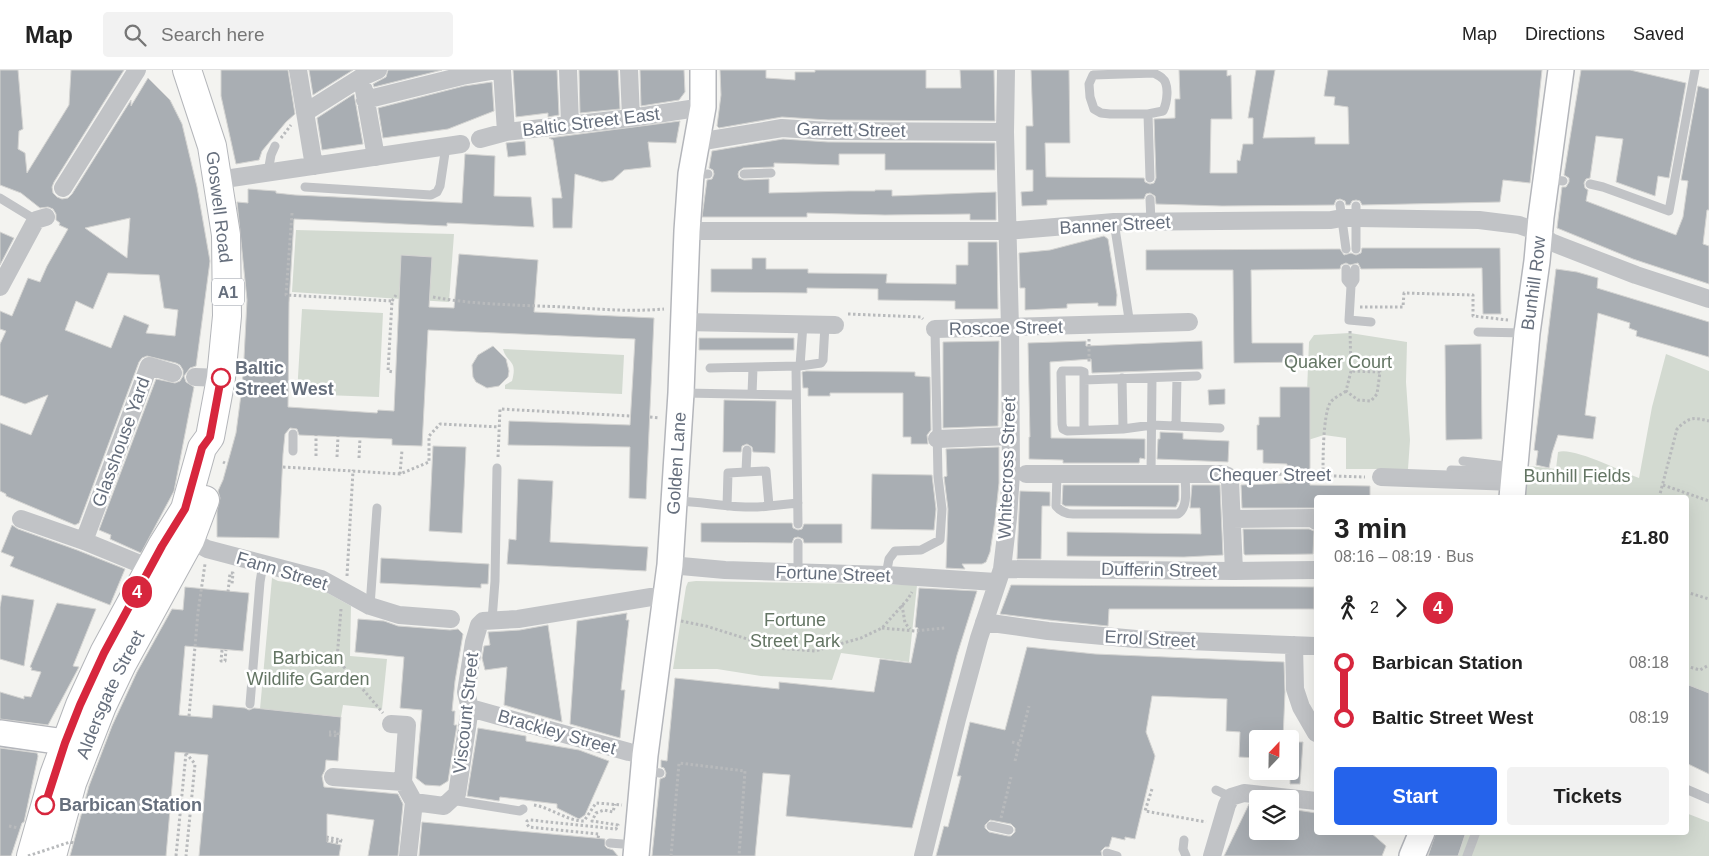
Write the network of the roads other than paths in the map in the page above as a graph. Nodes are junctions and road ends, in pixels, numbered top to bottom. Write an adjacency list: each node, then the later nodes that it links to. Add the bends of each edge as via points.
1 (137, 70): 35 (street)
2 (187, 70): 32 (main road, Goswell Road / A1, via 212,146)
3 (298, 70): 17 (street)
4 (378, 70): 13 (street)
5 (497, 70): 14 (street)
6 (502, 70): 20 (street)
7 (568, 70): 19 (street)
8 (629, 70): 18 (street)
9 (702, 70): 15 (street, Golden Lane)
10 (1006, 70): 21 (street, Whitecross Street)
11 (1561, 70): 44 (street, Bunhill Row, via 1555,180)
12 (1695, 70): 33 (lane, via 1669,211)
13 (360, 78): 14 (street); 17 (street)
14 (365, 100): 26 (street)
15 (703, 107): 18 (street, Baltic Street East); 23 (street, Golden Lane)
16 (1148, 114): 16 (lane, via 1163,111 1166,104 1163,78 1154,73 1093,75 1090,79 1090,98 1094,109 1101,113); 31 (lane)
17 (300, 116): 27 (street)
18 (631, 118): 19 (street, Baltic Street East)
19 (570, 124): 20 (street, Baltic Street East)
20 (506, 132): 22 (street, Baltic Street East)
21 (1005, 132): 23 (street, Garrett Street, via 782,128); 43 (street, Whitecross Street)
22 (480, 139)
23 (698, 142): 42 (street, Golden Lane, via 700,174)
24 (453, 145): 26 (street); 34 (lane, via 440,186 431,195)
25 (275, 146): 28 (lane)
26 (376, 157): 27 (street)
27 (314, 166): 28 (street)
28 (268, 172): 32 (street)
29 (771, 173): 30 (lane)
30 (744, 174)
31 (1150, 178)
32 (218, 180): 103 (main road, Goswell Road / A1, via 226,235 227,316 208,377 210,437 202,448 185,509)
33 (1590, 184)
34 (304, 187)
35 (63, 188)
36 (0, 198): 39 (lane)
37 (1150, 199): 41 (lane)
38 (1349, 212): 41 (street, Banner Street, via 1331,220); 44 (street, Banner Street, via 1479,220 1525,226); 45 (lane); 46 (lane)
39 (41, 218): 48 (street)
40 (1114, 222): 41 (street, Banner Street); 43 (street, Banner Street); 55 (lane)
41 (1151, 222)
42 (687, 230): 43 (street, Banner Street); 50 (street, Golden Lane)
43 (1007, 231): 57 (street, Whitecross Street)
44 (1539, 235): 49 (street, Banner Street, via 1636,275); 56 (street, Bunhill Row, via 1538,261)
45 (1346, 249)
46 (1356, 249)
47 (1350, 269): 52 (lane, via 1346,280 1351,286 1349,320)
48 (0, 287)
49 (1709, 298)
50 (676, 315): 53 (street); 69 (street, Golden Lane)
51 (1190, 322): 55 (street, Roscoe Street)
52 (1371, 322)
53 (803, 324): 54 (street); 60 (lane)
54 (830, 325): 60 (lane, via 821,363)
55 (1130, 325): 57 (street, Roscoe Street)
56 (1518, 326): 59 (lane); 91 (street, Bunhill Row)
57 (1010, 328): 58 (street, Roscoe Street); 78 (street, Whitecross Street)
58 (935, 329): 79 (lane)
59 (1478, 332)
60 (798, 367): 62 (lane); 71 (lane)
61 (710, 368): 62 (lane)
62 (753, 368): 70 (lane)
63 (173, 373): 101 (street, Glasshouse Yard, via 149,366)
64 (1197, 376): 65 (lane)
65 (1177, 377): 67 (lane); 73 (lane)
66 (1122, 378): 67 (lane); 68 (lane); 75 (lane)
67 (1152, 378): 72 (lane)
68 (1086, 380): 76 (lane); 76 (lane, via 1081,371 1061,373 1063,428 1067,431)
69 (681, 393): 70 (lane); 92 (street, Golden Lane)
70 (752, 394): 71 (lane)
71 (796, 394): 93 (lane)
72 (1152, 425): 73 (lane); 75 (lane); 88 (lane)
73 (1176, 426): 74 (lane)
74 (1220, 428)
75 (1123, 429): 76 (lane)
76 (1084, 430)
77 (293, 434): 81 (lane)
78 (1010, 436): 79 (street); 111 (street, Whitecross Street, via 1008,518)
79 (937, 439): 110 (lane, via 942,509 940,540 921,550 895,551)
80 (747, 450): 85 (lane)
81 (293, 451)
82 (1463, 461): 91 (lane)
83 (497, 468): 115 (lane, via 495,581)
84 (1451, 470): 91 (lane)
85 (746, 471): 94 (lane, via 728,473); 95 (lane, via 767,472)
86 (1026, 474): 87 (street, Chequer Street)
87 (1057, 474): 88 (street, Chequer Street); 89 (lane, via 1056,506 1073,514 1178,514 1185,505)
88 (1151, 475): 89 (street, Chequer Street)
89 (1185, 475): 99 (street, Chequer Street, via 1228,476)
90 (1381, 477): 91 (street)
91 (1514, 480)
92 (675, 500): 94 (lane); 105 (street, Golden Lane)
93 (798, 503): 95 (lane); 100 (lane)
94 (727, 506): 95 (lane)
95 (769, 506)
96 (377, 508): 113 (lane)
97 (1314, 518): 99 (street)
98 (21, 519): 101 (street)
99 (1232, 519): 108 (street)
100 (798, 524)
101 (84, 541): 106 (street)
102 (798, 543): 109 (lane)
103 (189, 544): 104 (street, Fann Street); 106 (main road, Aldersgate Street / A1); 140 (main road, Aldersgate Street / A1, via 102,706 72,783)
104 (263, 564): 113 (street, Fann Street, via 321,580); 119 (lane)
105 (670, 565): 109 (street, Fortune Street); 112 (street, Golden Lane)
106 (150, 568): 124 (main road, Aldersgate Street / A1, via 104,653)
107 (1314, 570): 108 (street, Dufferin Street)
108 (1234, 571): 111 (street, Dufferin Street)
109 (798, 572): 110 (street, Fortune Street)
110 (886, 575): 111 (street, Fortune Street)
111 (999, 575): 116 (street, Whitecross Street)
112 (667, 598): 115 (street); 125 (street, Golden Lane)
113 (370, 606): 114 (street, Fann Street, via 399,615)
114 (451, 619)
115 (486, 622): 120 (street, Viscount Street, via 474,642 466,692)
116 (984, 622): 117 (street, Errol Street, via 1136,639); 145 (street, Whitecross Street, via 954,728)
117 (1294, 645): 118 (street, Errol Street); 122 (street, via 1295,689)
118 (1314, 646)
119 (250, 704)
120 (470, 708): 125 (street, Brackley Street, via 628,752); 130 (street, Viscount Street, via 457,794)
121 (392, 724): 127 (street, via 407,726)
122 (1314, 730)
123 (0, 733): 124 (street)
124 (65, 743): 143 (main road, Aldersgate Street / A1)
125 (650, 766): 141 (street, Golden Lane, via 640,806)
126 (333, 777): 127 (street)
127 (403, 782): 132 (street)
128 (1689, 790): 129 (lane)
129 (1709, 799)
130 (451, 800): 132 (street, via 444,806); 133 (lane, via 520,811)
131 (1314, 801): 148 (street, via 1224,794 1222,825)
132 (414, 802): 144 (street)
133 (525, 807)
134 (995, 827): 135 (lane)
135 (1009, 830)
136 (1421, 835): 149 (street)
137 (1475, 835): 150 (lane)
138 (1184, 840): 147 (lane)
139 (610, 843): 141 (lane)
140 (63, 849)
141 (637, 851)
142 (1107, 853): 146 (lane)
143 (29, 856)
144 (408, 856)
145 (924, 856)
146 (1117, 856)
147 (1186, 856)
148 (1212, 856)
149 (1412, 856)
150 (1467, 856)

